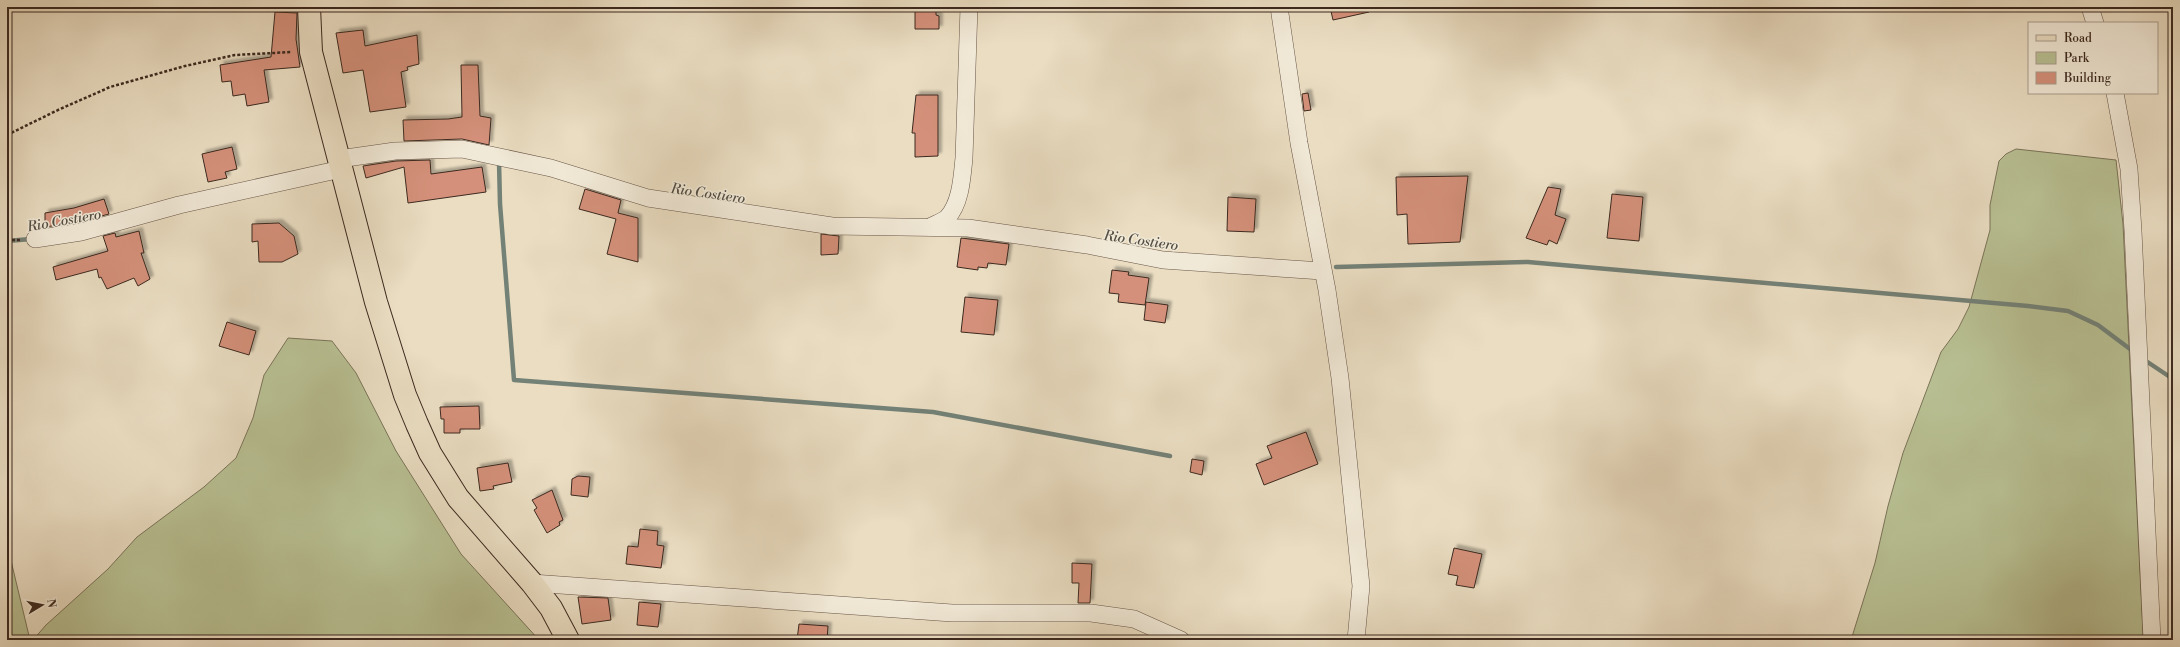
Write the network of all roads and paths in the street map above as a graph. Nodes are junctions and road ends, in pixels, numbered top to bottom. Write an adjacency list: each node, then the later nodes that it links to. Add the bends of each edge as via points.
1 (309, 7): 6 (main road)
2 (969, 7): 10 (street, via 961,183 954,209 946,219)
3 (1279, 7): 12 (street, via 1299,143)
4 (2090, 7): 5 (street)
5 (2095, 22)
6 (311, 52): 8 (path, via 235,55 185,66 110,87); 9 (main road)
7 (2115, 94): 17 (street, via 2128,170)
8 (7, 135)
9 (340, 164): 10 (street, via 395,151 462,148 551,168 648,198 682,204 832,226); 11 (street, via 81,232); 13 (main road, via 389,347 423,439 458,498)
10 (930, 227): 12 (street, via 968,228 1169,260)
11 (35, 239)
12 (1322, 271): 16 (street, via 1340,378 1361,586)
13 (532, 583): 14 (main road, via 551,608); 15 (street, via 952,614 1092,613 1134,619)
14 (568, 640)
15 (1181, 640)
16 (1356, 640)
17 (2152, 640)

